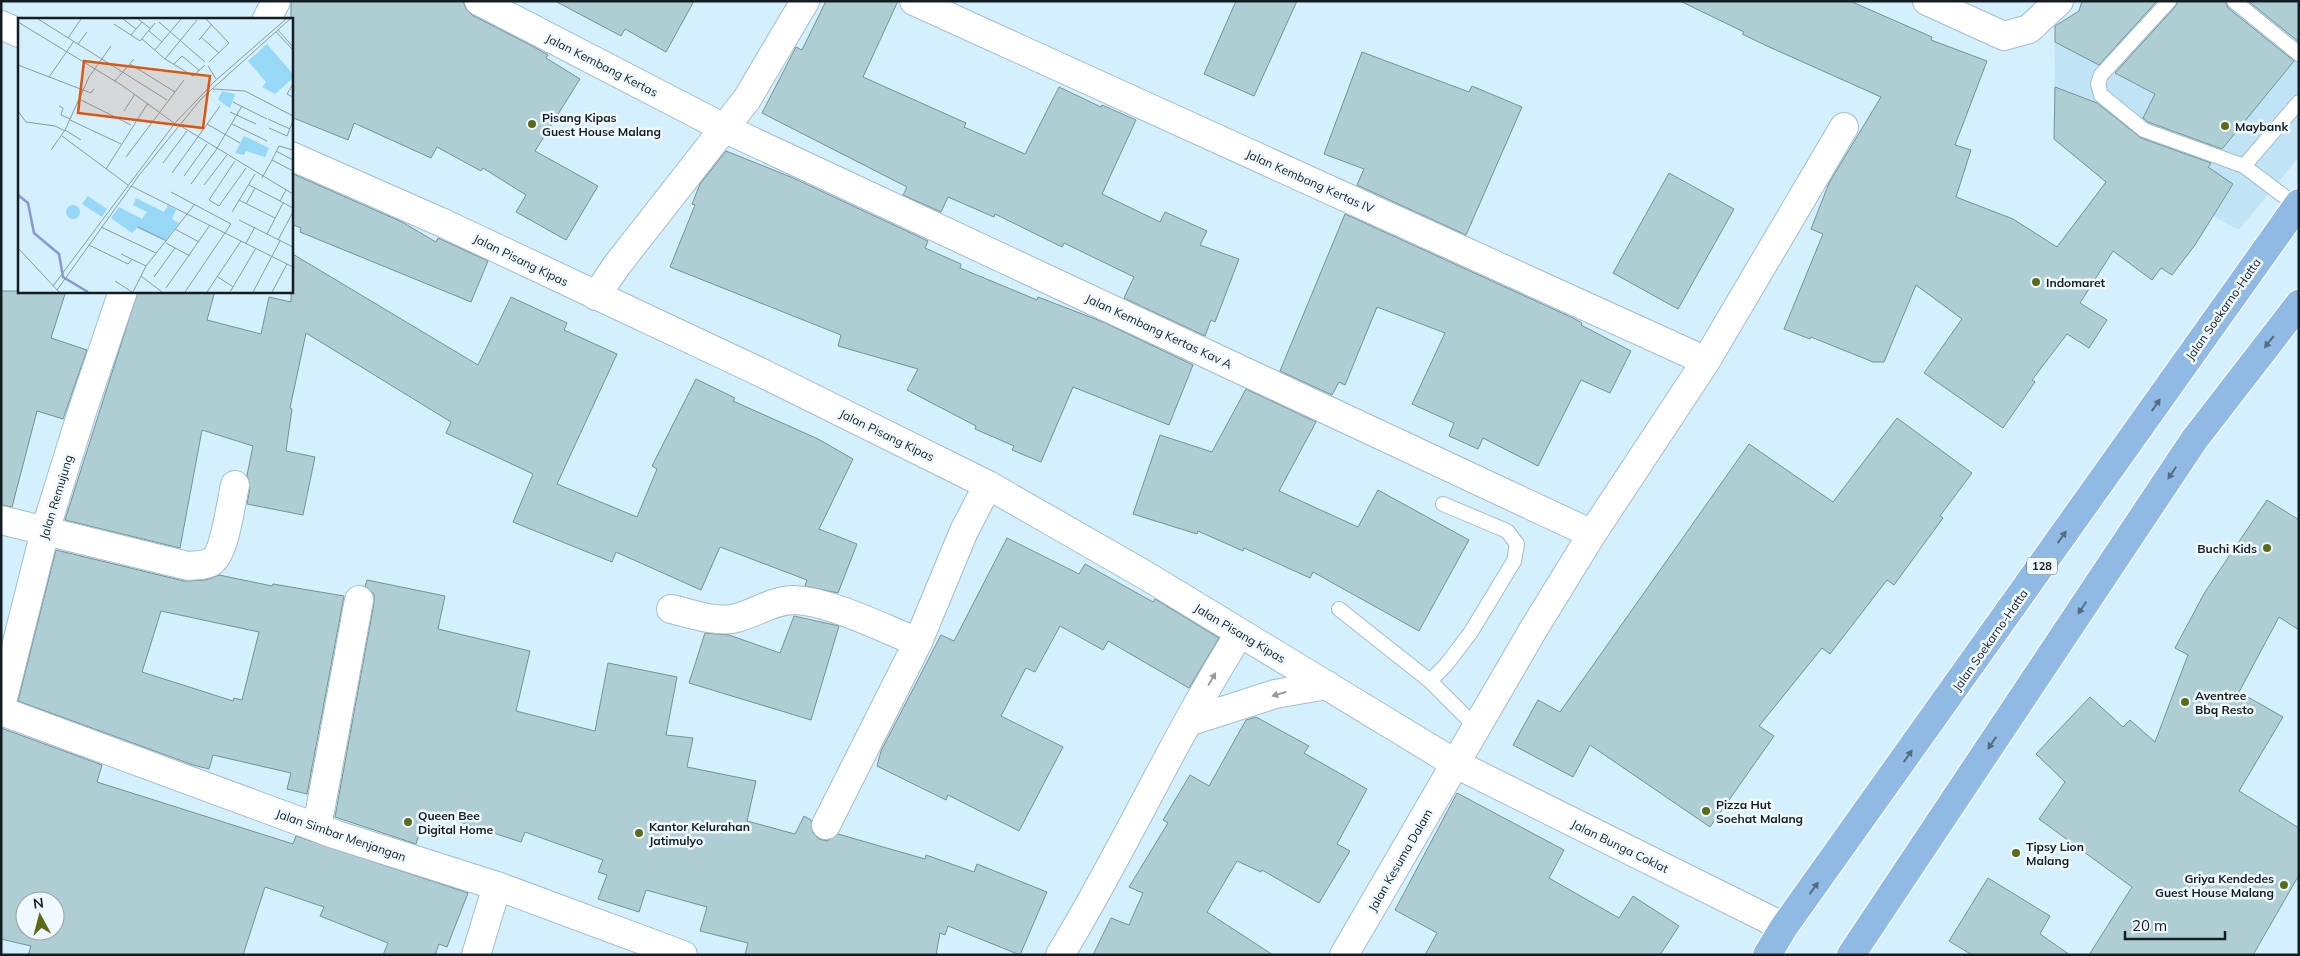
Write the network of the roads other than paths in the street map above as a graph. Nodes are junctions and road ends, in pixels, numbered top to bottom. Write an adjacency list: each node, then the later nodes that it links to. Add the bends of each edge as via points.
1 (276, 1): 9 (street)
2 (479, 1): 15 (street, Jalan Kembang Kertas)
3 (805, 1): 15 (street, via 747,100)
4 (914, 1): 22 (street, Jalan Kembang Kertas IV)
5 (1927, 1): 6 (street, via 2004,36 2029,29)
6 (2059, 1)
7 (2168, 1): 17 (lane, via 2100,75 2101,95 2144,130)
8 (2234, 1): 12 (lane)
9 (268, 18)
10 (1, 26): 11 (street)
11 (18, 34)
12 (2299, 54)
13 (2299, 102): 17 (lane)
14 (1844, 127): 22 (street, Jalan Kesuma Dalam)
15 (726, 129): 20 (street); 28 (street, Jalan Kembang Kertas Kav A)
16 (292, 156): 20 (street, Jalan Pisang Kipas, via 443,222)
17 (2244, 166): 18 (lane)
18 (2298, 205): 44 (main road, Jalan Soekarno-Hatta / 128, one-way to 18)
19 (124, 292): 27 (street, Jalan Remujung)
20 (596, 296): 24 (street, Jalan Pisang Kipas, via 760,372)
21 (2299, 304): 51 (main road, one-way to 51, via 2194,440)
22 (1706, 361): 28 (street, Jalan Kesuma Dalam)
23 (234, 485): 27 (street, via 220,552 212,562 202,565 188,566)
24 (988, 485): 32 (street, Jalan Pisang Kipas); 33 (street, via 964,531)
25 (1443, 504): 34 (lane, via 1507,531 1517,544 1514,561 1471,632)
26 (1, 520): 27 (street)
27 (45, 532): 36 (street, Jalan Remujung)
28 (1592, 534): 39 (street, Jalan Kesuma Dalam)
29 (359, 600): 42 (street)
30 (671, 609): 33 (street, via 716,619 732,619 793,600 823,606)
31 (1339, 609): 34 (lane)
32 (1240, 633): 35 (street, Jalan Pisang Kipas); 38 (street, one-way to 32)
33 (918, 642): 41 (street)
34 (1430, 681): 39 (lane)
35 (1327, 686): 38 (street, one-way to 38, via 1275,694); 40 (street, Jalan Pisang Kipas)
36 (1, 706)
37 (1, 711): 42 (street, Jalan Simbar Menjangan)
38 (1188, 722): 48 (street)
39 (1477, 728): 40 (street, Jalan Kesuma Dalam)
40 (1456, 764): 44 (street, Jalan Bunga Coklat); 49 (street, Jalan Kesuma Dalam)
41 (826, 825)
42 (317, 827): 43 (street, Jalan Simbar Menjangan)
43 (497, 886): 45 (street, Jalan Simbar Menjangan); 46 (street)
44 (1784, 927): 50 (main road, Jalan Soekarno-Hatta / 128)
45 (646, 949): 47 (street, Jalan Simbar Menjangan)
46 (476, 955)
47 (683, 955)
48 (1060, 955)
49 (1344, 955)
50 (1767, 955)
51 (1851, 955)

